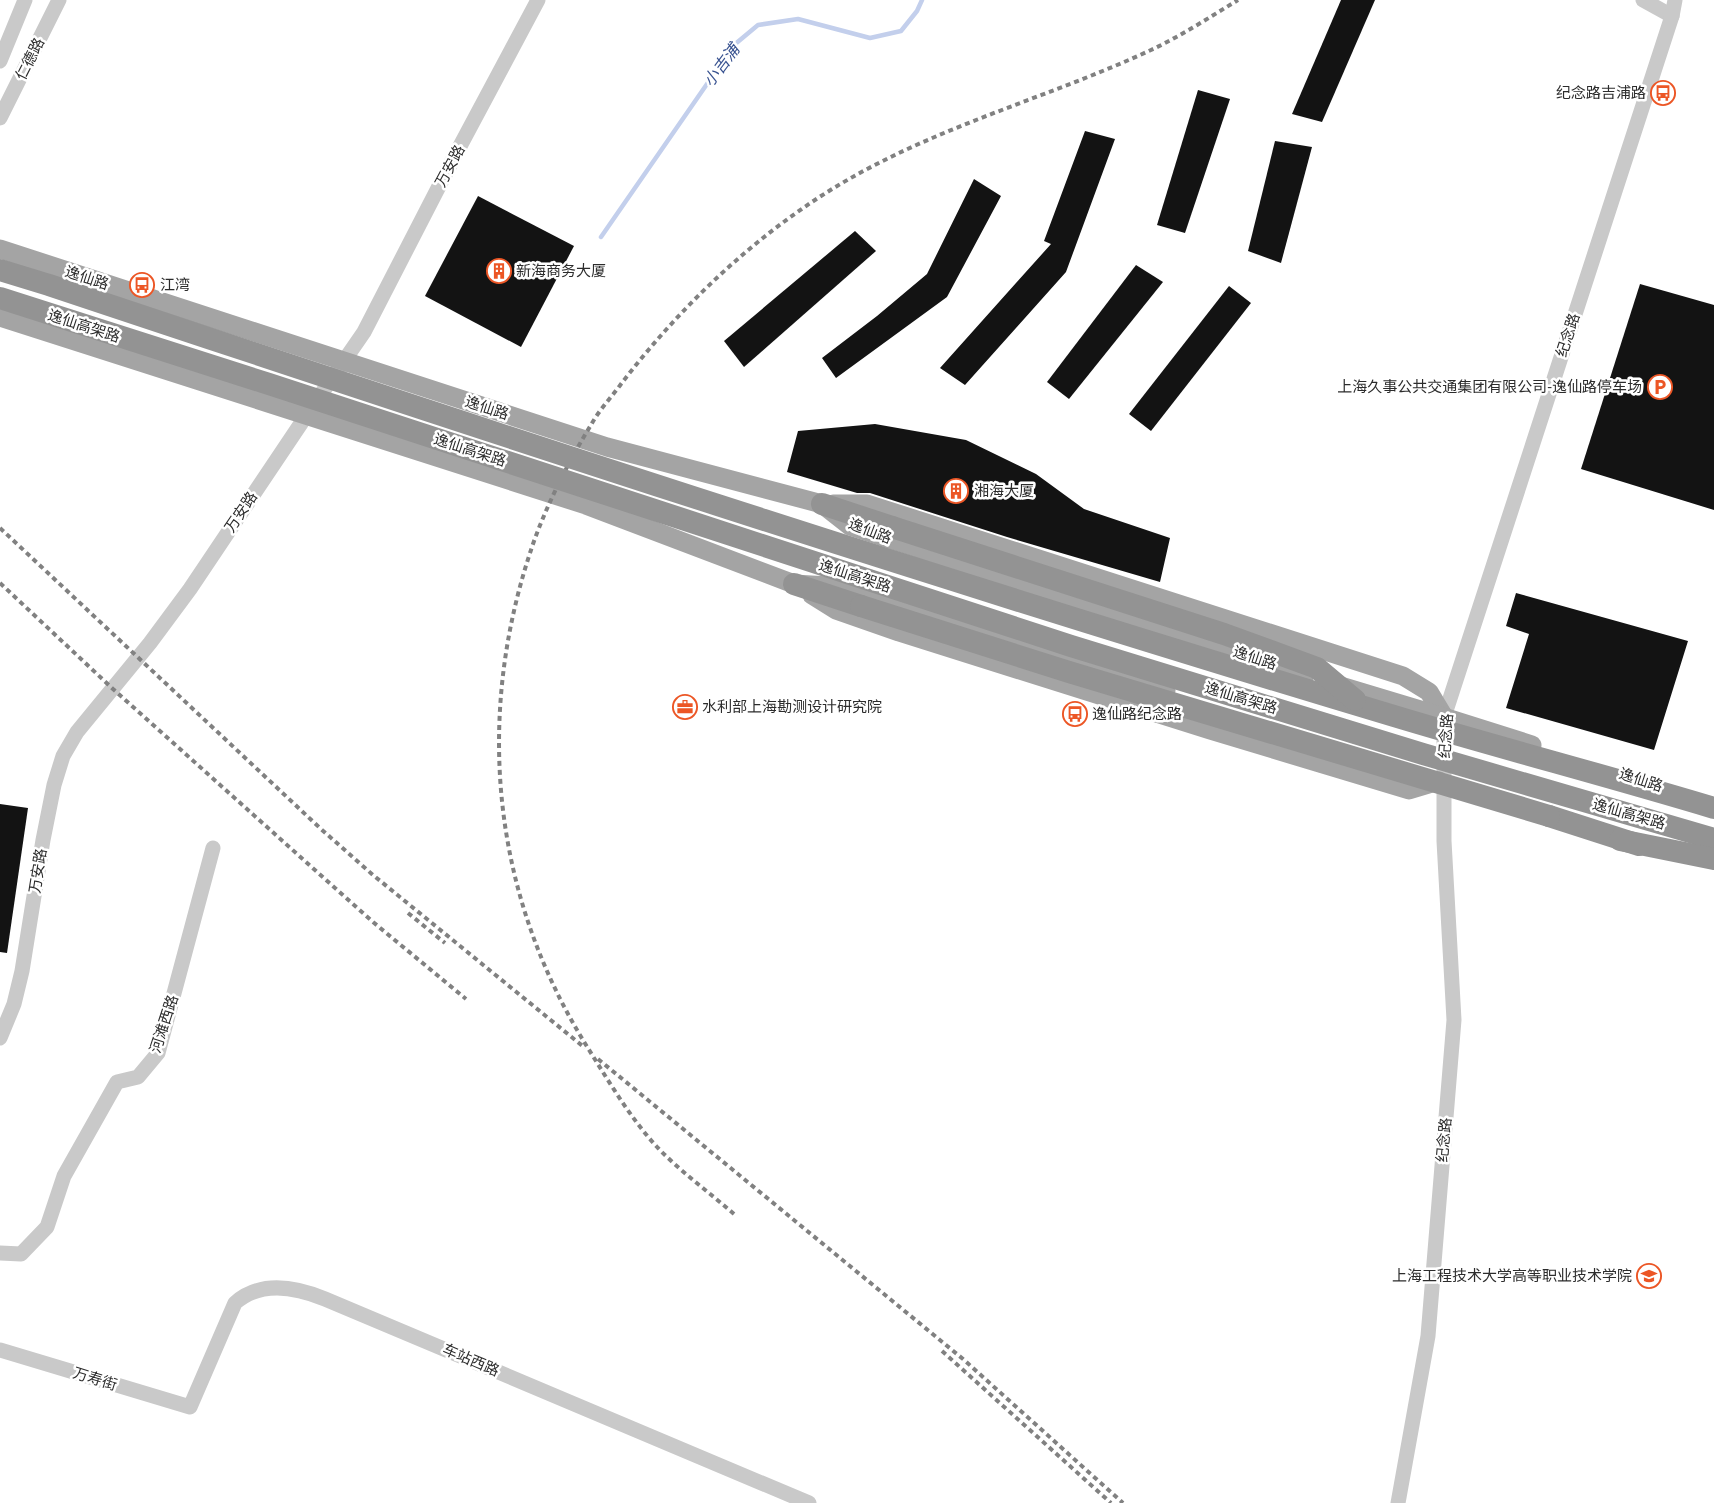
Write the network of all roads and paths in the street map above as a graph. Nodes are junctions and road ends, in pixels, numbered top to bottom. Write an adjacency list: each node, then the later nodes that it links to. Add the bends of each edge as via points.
1 (25, 0): 7 (street)
2 (59, 0): 8 (street, 仁德路)
3 (538, 0): 13 (street, 万安路, via 364,332)
4 (1643, 0): 6 (street)
5 (1675, 0): 6 (street, 纪念路)
6 (1672, 16): 20 (street, 纪念路)
7 (0, 61)
8 (0, 118)
9 (0, 249): 13 (main road, 逸仙路)
10 (0, 270): 19 (highway, 逸仙高架路, bridge, via 530,446)
11 (0, 298): 21 (highway, 逸仙高架路, bridge, via 1071,646)
12 (0, 317): 14 (main road)
13 (345, 362): 14 (street, 万安路); 15 (main road, 逸仙路)
14 (306, 416): 17 (main road); 31 (street, 万安路, via 190,589 77,732 63,756 43,840 22,971 14,1004)
15 (607, 447): 16 (main road, 逸仙路); 17 (main road, via 596,448 583,458 576,472 576,494)
16 (822, 504): 19 (highway, bridge, via 1224,634 1317,668); 20 (main road, 逸仙路, via 850,526); 20 (main road, via 867,504 1403,676 1429,692)
17 (586, 505): 18 (main road)
18 (794, 584): 22 (main road, via 846,587); 22 (main road, via 836,610 1210,730 1410,790); 25 (highway, bridge, via 1069,672)
19 (1363, 707): 24 (highway, 逸仙高架路, bridge)
20 (1444, 717): 22 (street, 纪念路); 23 (main road, 逸仙路)
21 (1423, 754): 25 (highway, bridge); 26 (highway, 逸仙高架路, bridge)
22 (1444, 779): 29 (main road); 36 (street, 纪念路, via 1444,841 1454,1020 1428,1336)
23 (1714, 804)
24 (1714, 808)
25 (1549, 816): 27 (highway, 逸仙高架路)
26 (1714, 839)
27 (1620, 840): 29 (highway, bridge); 30 (highway, bridge)
28 (213, 848): 32 (street, 河滩西路, via 158,1053 138,1077 116,1082 64,1176 47,1227 21,1254)
29 (1714, 860)
30 (1714, 867)
31 (0, 1038)
32 (0, 1252)
33 (0, 1350): 34 (street, 万寿街)
34 (190, 1407): 35 (street, 车站西路, via 235,1303 254,1291 276,1288 300,1290)
35 (809, 1503)
36 (1398, 1503)

